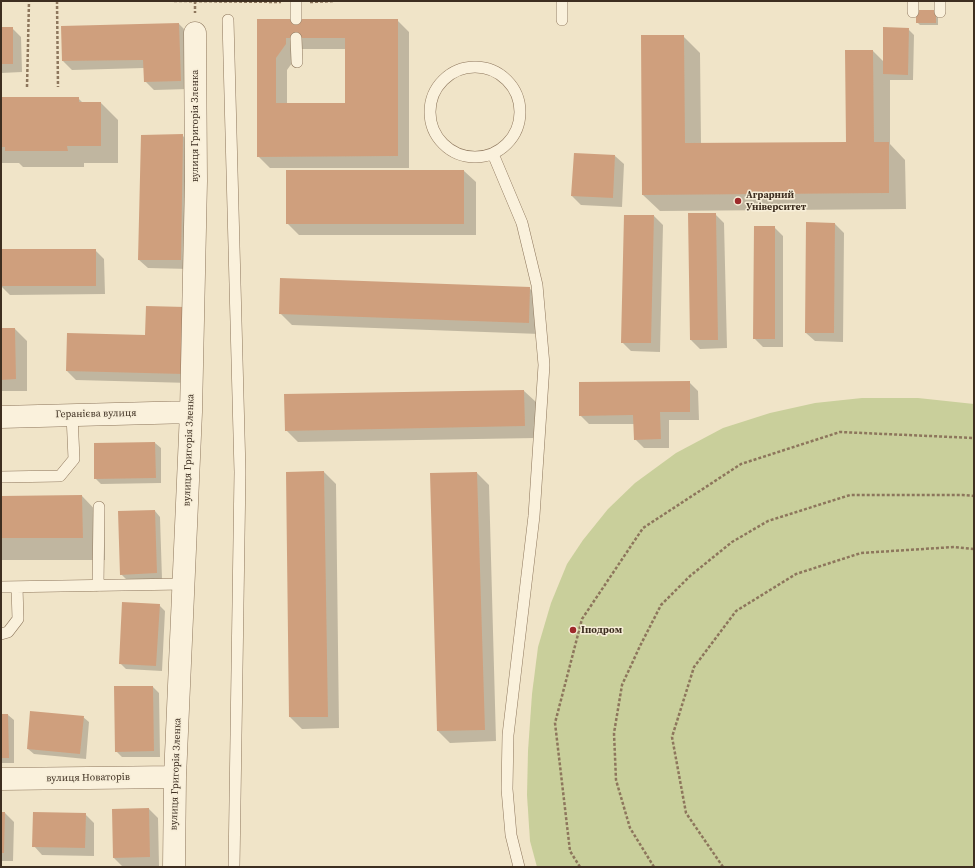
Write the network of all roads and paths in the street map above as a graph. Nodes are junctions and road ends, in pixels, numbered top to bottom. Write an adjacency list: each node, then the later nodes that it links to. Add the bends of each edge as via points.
1 (28, 1): 13 (path)
2 (57, 1): 14 (path)
3 (174, 1): 4 (path)
4 (296, 1): 5 (path); 7 (lane)
5 (335, 1)
6 (562, 1): 9 (lane)
7 (296, 19)
8 (228, 20): 32 (lane, via 240,472)
9 (562, 20)
10 (195, 33): 16 (street, вулиця Григорія Зленка, via 196,181)
11 (296, 38): 12 (lane)
12 (296, 62)
13 (27, 87)
14 (58, 87)
15 (493, 154): 15 (lane, via 511,139 520,118 517,94 502,76 480,67 456,70 438,85 435,92 430,107 433,130 447,149 469,158); 33 (lane, via 522,223 537,285 544,365 534,516 508,736 507,790 511,835)
16 (191, 412): 17 (street, Геранієва вулиця); 24 (street, вулиця Григорія Зленка)
17 (72, 415): 18 (street, Геранієва вулиця); 20 (lane, via 74,459 60,476)
18 (1, 417)
19 (974, 438): 34 (path, via 840,432 741,464 643,528 582,619 555,723 570,851)
20 (1, 477)
21 (974, 496): 35 (path, via 850,495 768,521 732,542 690,576 661,605 622,685 614,733 616,780 630,828)
22 (99, 507): 25 (lane)
23 (974, 549): 36 (path, via 954,547 861,552 796,574 736,611 694,667 672,737 686,813)
24 (183, 584): 25 (lane); 29 (street, вулиця Григорія Зленка)
25 (98, 586): 27 (lane)
26 (1, 587): 27 (lane)
27 (17, 587): 28 (lane, via 18,619 8,632)
28 (1, 634)
29 (175, 777): 30 (street, вулиця Новаторів); 31 (street, вулиця Григорія Зленка)
30 (1, 780)
31 (174, 867)
32 (234, 867)
33 (519, 867)
34 (580, 867)
35 (654, 867)
36 (723, 867)

